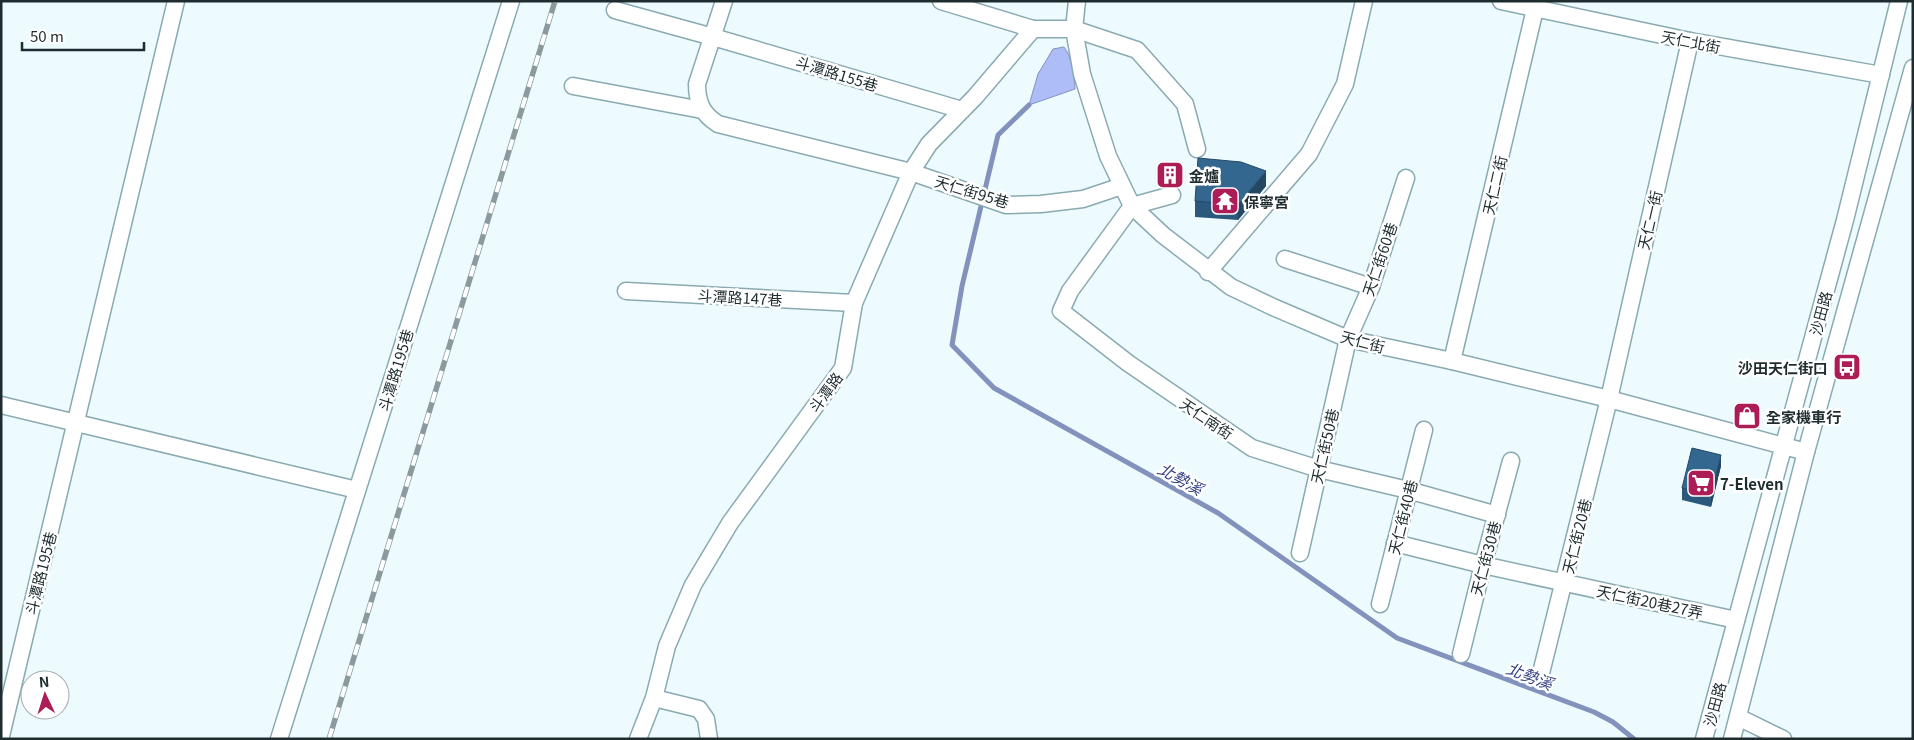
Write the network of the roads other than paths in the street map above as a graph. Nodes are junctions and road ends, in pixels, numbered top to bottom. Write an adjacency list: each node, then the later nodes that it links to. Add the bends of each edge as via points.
1 (176, 1): 35 (street, 斗潭路195巷)
2 (511, 1): 41 (street, 斗潭路195巷)
3 (724, 1): 13 (street)
4 (941, 1): 11 (street)
5 (1077, 1): 12 (street)
6 (1364, 1): 27 (street, via 1345,84 1309,154)
7 (1502, 1): 9 (street, 天仁北街)
8 (1899, 1): 16 (street, 沙田路)
9 (1535, 9): 14 (street, 天仁北街); 32 (street, 天仁二街)
10 (614, 10): 13 (street, 斗潭路155巷)
11 (1033, 29): 12 (street); 19 (street, 斗潭路)
12 (1074, 29): 20 (street, via 1137,50 1185,104); 23 (street, 天仁街, via 1091,107)
13 (713, 36): 18 (street, via 697,84); 19 (street, 斗潭路155巷)
14 (1690, 41): 16 (street, 天仁北街); 33 (street, 天仁一街)
15 (1913, 68): 38 (street, 沙田路)
16 (1881, 74): 37 (street, 沙田路)
17 (574, 86): 18 (street)
18 (702, 110): 21 (street, via 718,124)
19 (962, 110): 21 (street, 斗潭路, via 929,144)
20 (1197, 149)
21 (911, 172): 23 (street, 天仁街95巷, via 1006,205 1082,199); 30 (street, 斗潭路)
22 (1406, 178): 28 (street, 天仁街60巷)
23 (1122, 186): 25 (street, 天仁街)
24 (1172, 195): 25 (street)
25 (1132, 206): 27 (street, 天仁街); 40 (street, 天仁南街, via 1070,291 1061,311 1128,363 1252,448)
26 (1285, 259): 28 (street)
27 (1208, 272): 31 (street, 天仁街, via 1230,287)
28 (1371, 287): 31 (street, 天仁街60巷)
29 (626, 292): 30 (street, 斗潭路147巷)
30 (854, 303): 52 (street, 斗潭路, via 843,368 730,522 693,585 667,646)
31 (1348, 339): 32 (street, 天仁街); 40 (street, 天仁街50巷)
32 (1452, 361): 33 (street, 天仁街)
33 (1609, 399): 37 (street, 天仁街); 47 (street, 天仁街20巷)
34 (1, 404): 35 (street)
35 (77, 422): 41 (street); 54 (street, 斗潭路195巷)
36 (1424, 430): 42 (street, 天仁街40巷)
37 (1784, 447): 38 (street, 天仁街); 49 (street, 沙田路)
38 (1806, 452): 53 (street, 沙田路)
39 (1511, 461): 43 (street, 天仁街30巷)
40 (1319, 469): 42 (street, 天仁南街); 45 (street, 天仁街50巷)
41 (357, 490): 55 (street, 斗潭路195巷)
42 (1408, 490): 43 (street, 天仁南街); 44 (street, 天仁街40巷)
43 (1497, 514): 46 (street, 天仁街30巷)
44 (1395, 543): 46 (street, 天仁街20巷27弄); 48 (street, 天仁街40巷)
45 (1300, 553)
46 (1482, 565): 47 (street, 天仁街20巷27弄); 50 (street, 天仁街30巷)
47 (1565, 582): 49 (street, 天仁街20巷27弄); 51 (street, 天仁街20巷)
48 (1380, 604)
49 (1736, 620): 58 (street, 沙田路)
50 (1461, 654)
51 (1541, 673)
52 (654, 698): 56 (street, 斗潭路); 57 (street, via 699,709 706,719)
53 (1738, 717): 59 (street, 沙田路); 60 (street)
54 (1, 736)
55 (279, 739)
56 (638, 739)
57 (709, 739)
58 (1704, 739)
59 (1732, 739)
60 (1783, 739)

